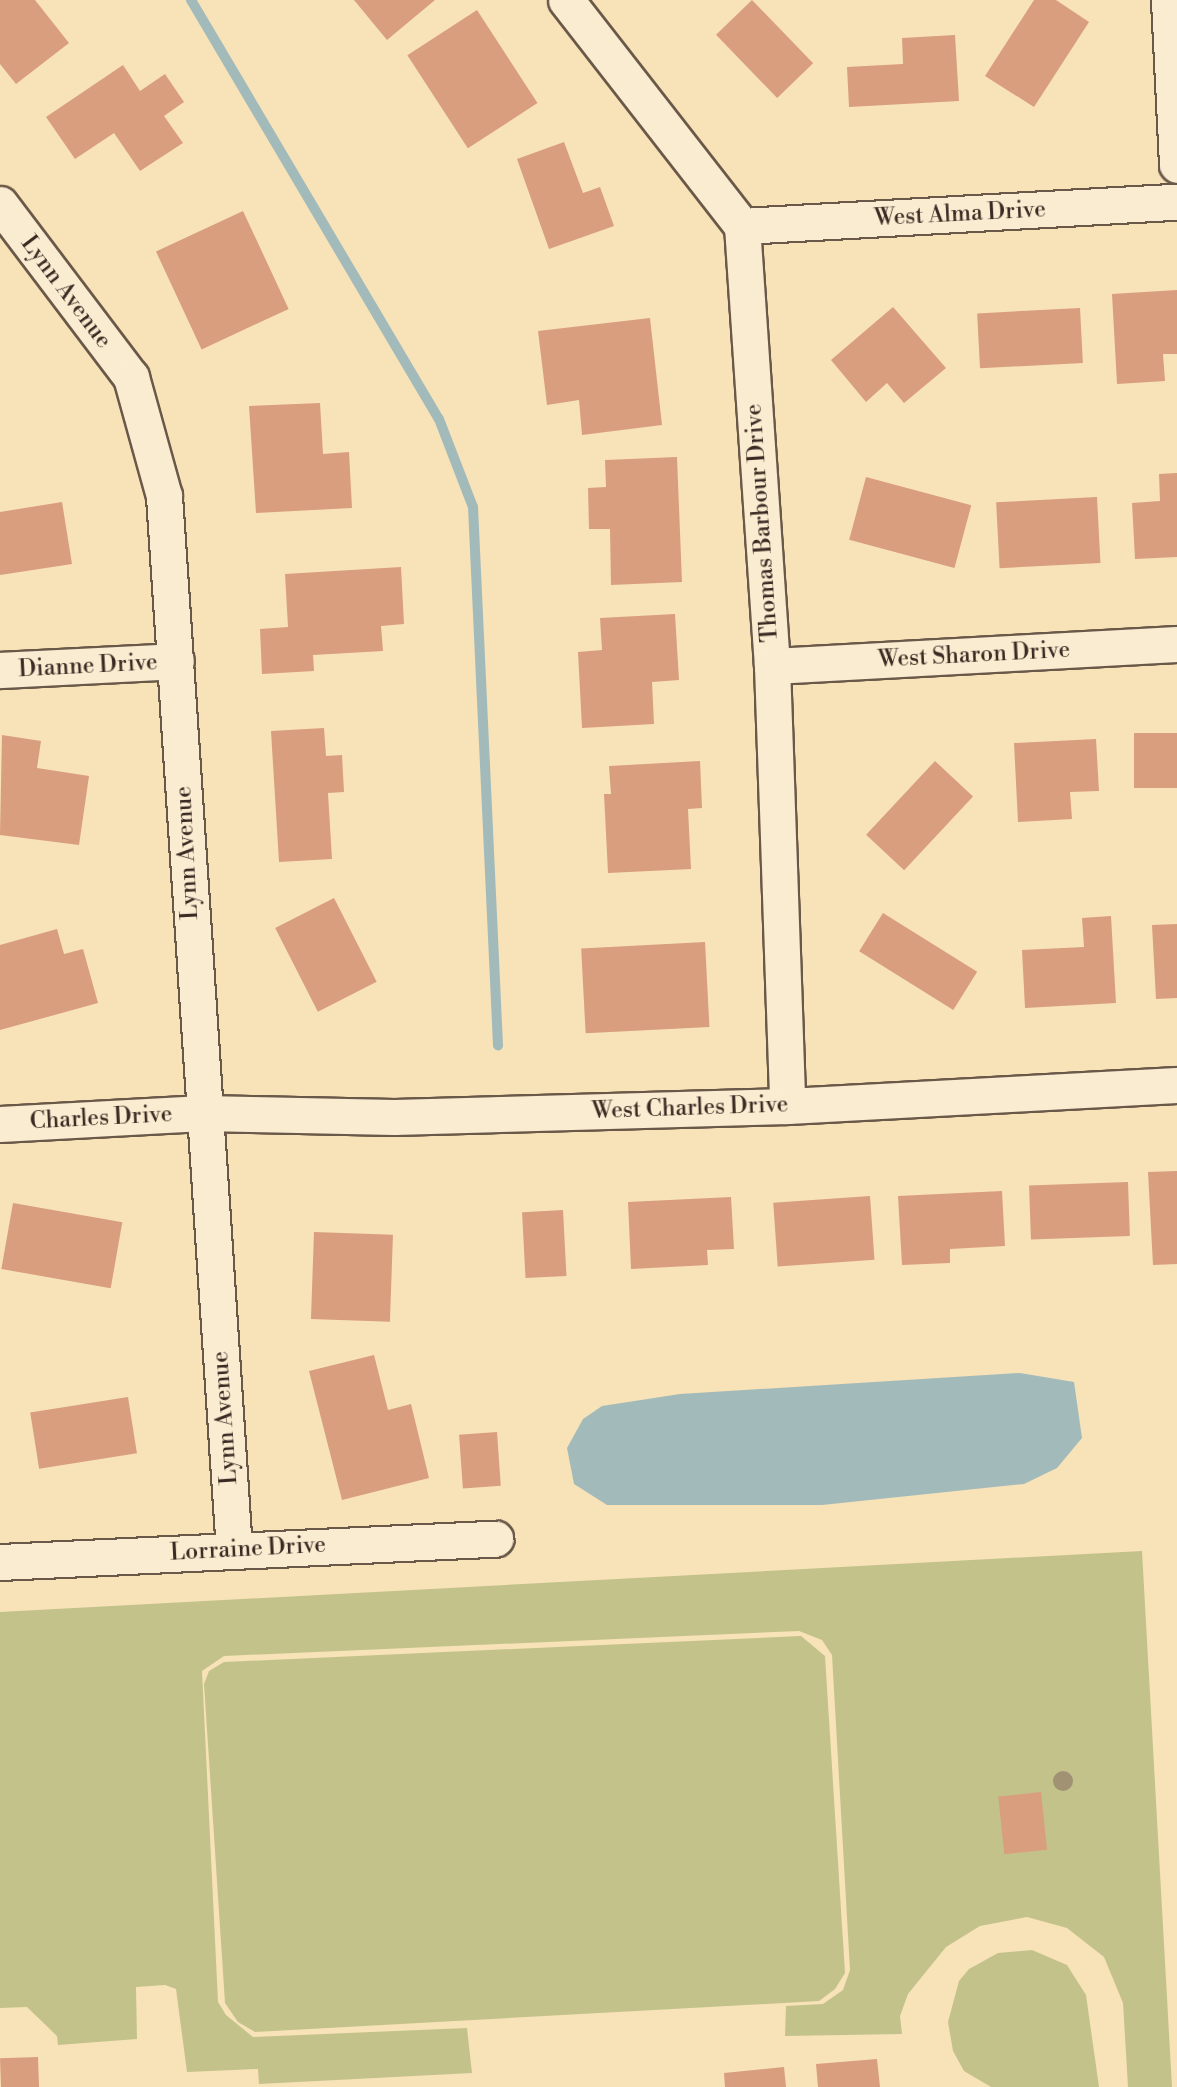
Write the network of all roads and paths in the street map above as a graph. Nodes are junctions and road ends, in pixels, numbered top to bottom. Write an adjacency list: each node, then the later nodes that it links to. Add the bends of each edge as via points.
1 (566, 0): 6 (street)
2 (1169, 0): 3 (street)
3 (1177, 165)
4 (1177, 202): 6 (street, West Alma Drive)
5 (0, 204): 8 (street, Lynn Avenue, via 131,377 164,496)
6 (742, 226): 9 (street, Thomas Barbour Drive)
7 (1177, 644): 9 (street, West Sharon Drive)
8 (176, 661): 10 (street, Dianne Drive); 13 (street, Lynn Avenue)
9 (772, 666): 12 (street, Thomas Barbour Drive)
10 (0, 670)
11 (1177, 1085): 12 (street, West Charles Drive)
12 (787, 1106): 13 (street, West Charles Drive, via 394,1117)
13 (203, 1113): 14 (street, Charles Drive); 16 (street, Lynn Avenue)
14 (0, 1124)
15 (495, 1539): 16 (street, Lorraine Drive)
16 (234, 1549): 17 (street, Lorraine Drive)
17 (0, 1562)

